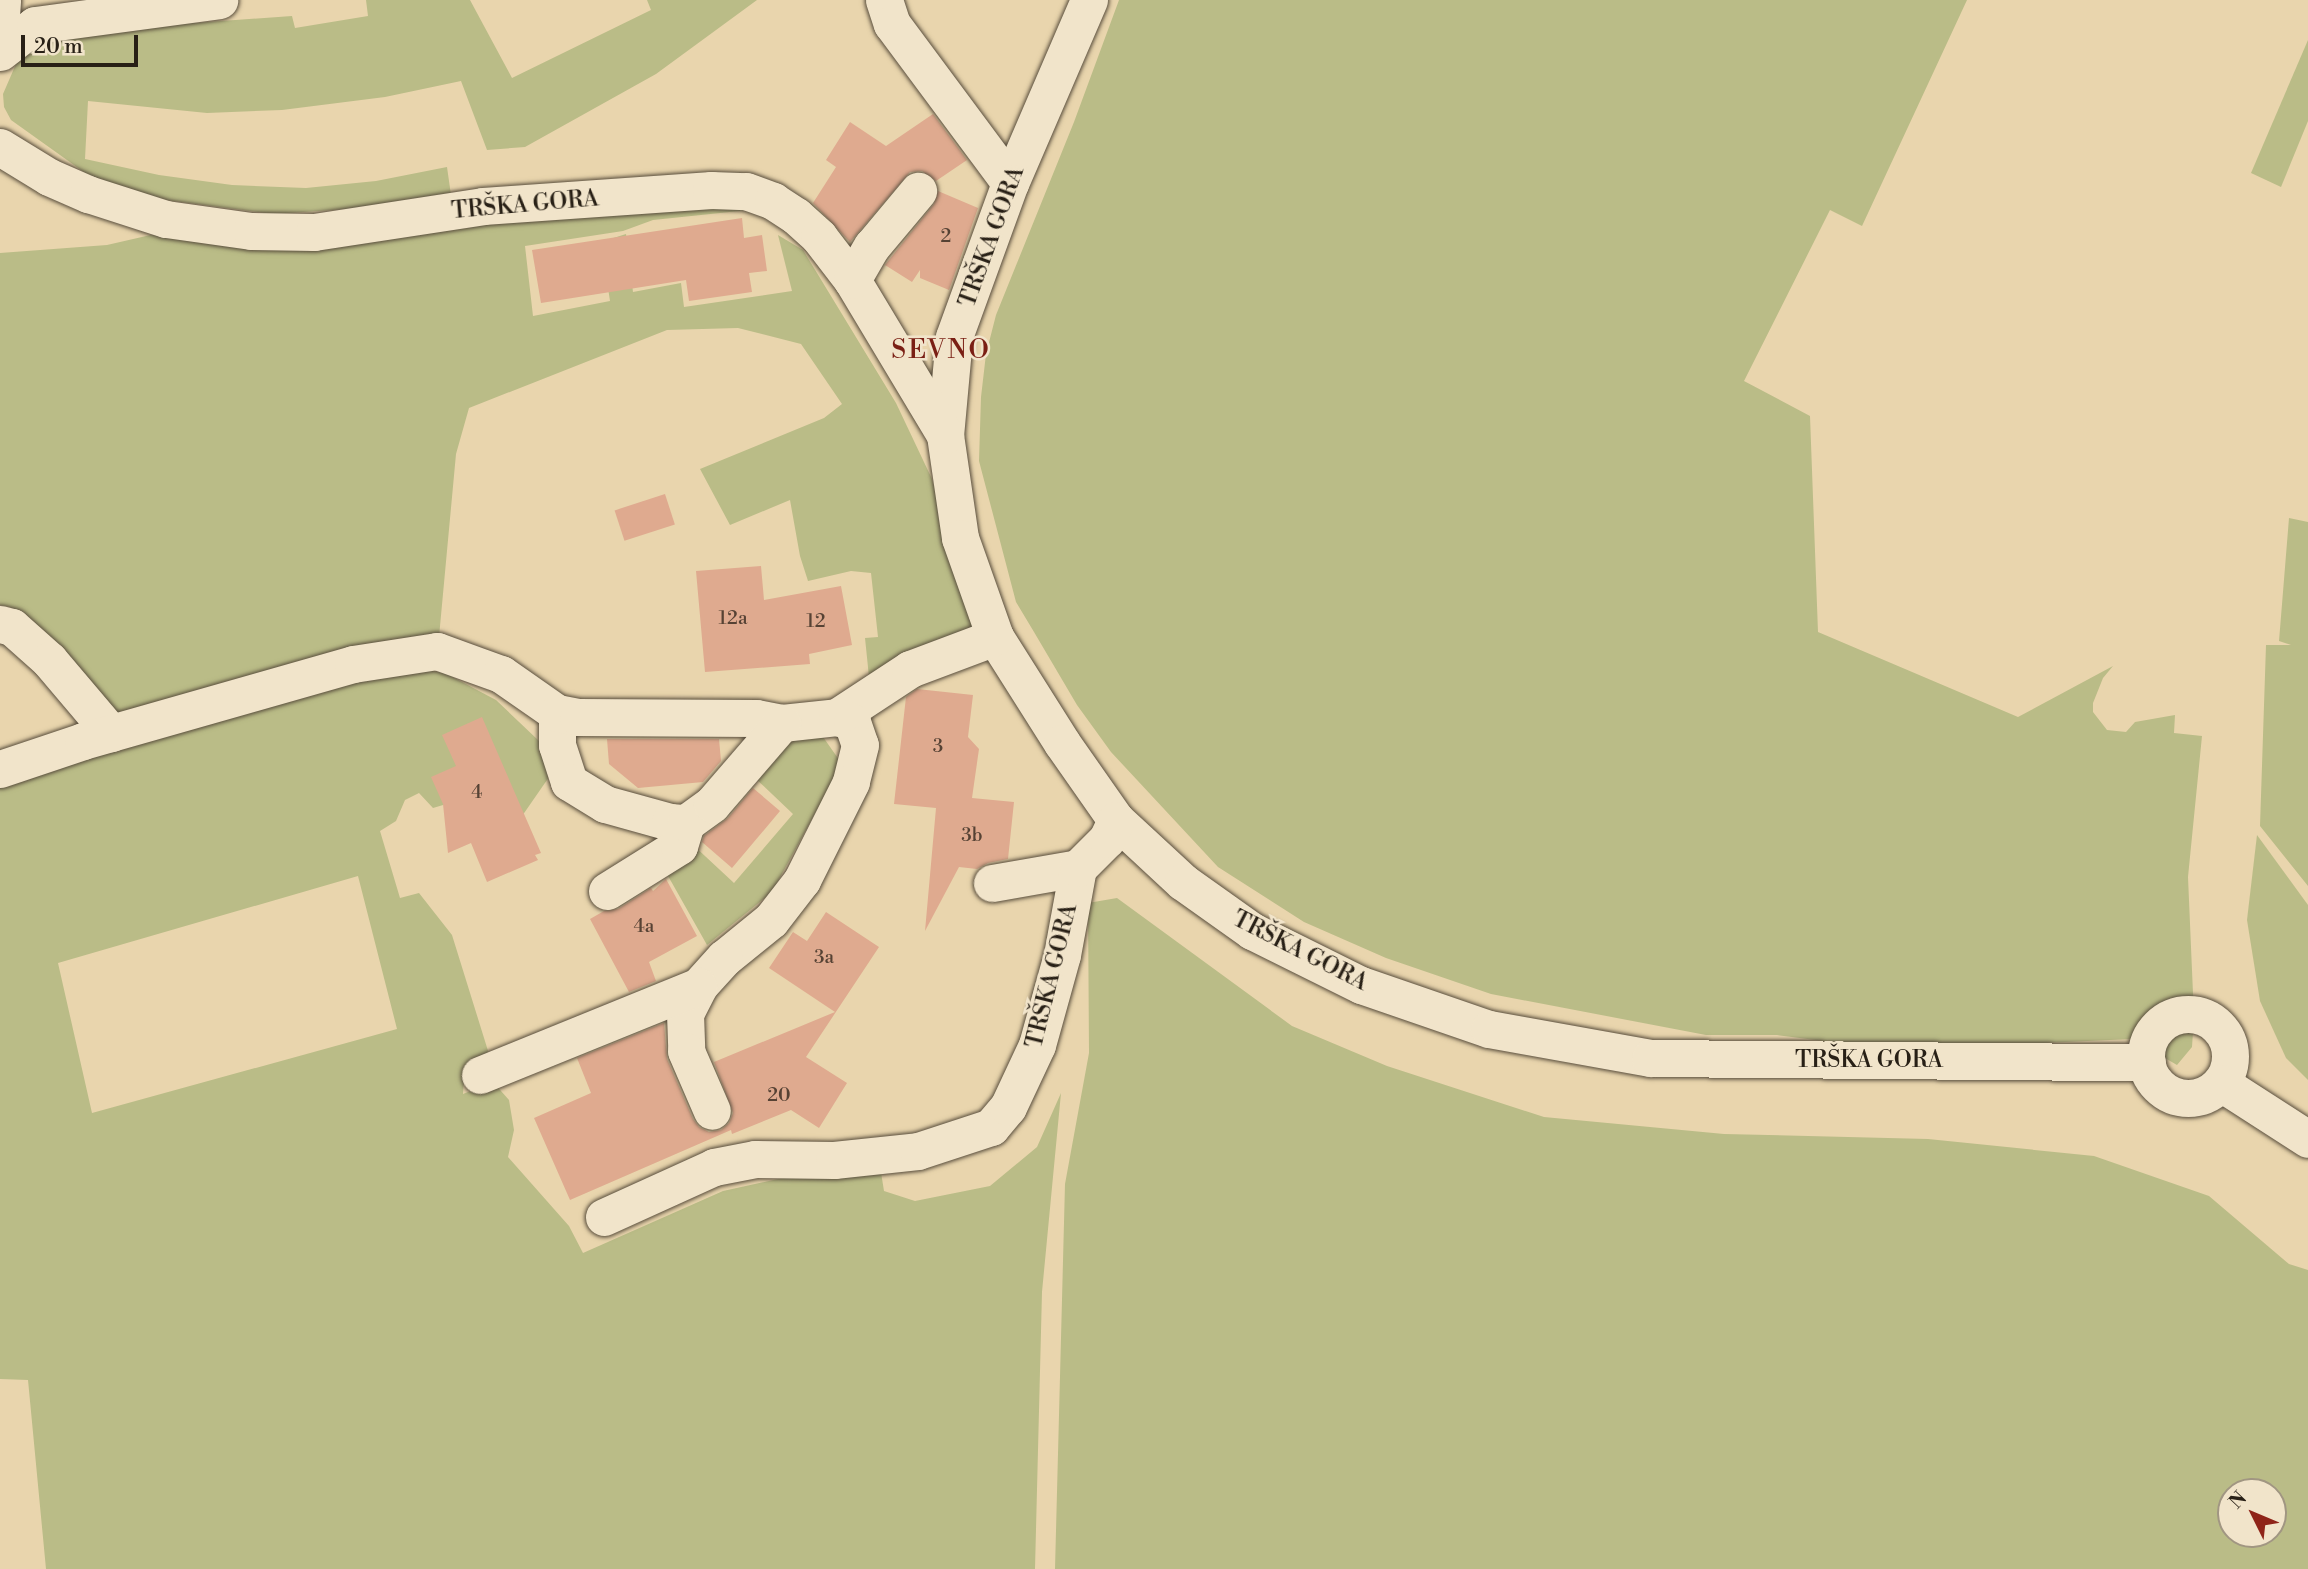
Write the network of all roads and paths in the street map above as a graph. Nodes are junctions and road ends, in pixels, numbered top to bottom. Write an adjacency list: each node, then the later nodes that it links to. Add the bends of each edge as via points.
1 (2, 0): 5 (street)
2 (219, 0): 6 (street, via 34,25)
3 (884, 0): 8 (street, via 892,24)
4 (1089, 0): 8 (street, TRŠKA GORA)
5 (0, 30)
6 (0, 52)
7 (0, 147): 10 (street, TRŠKA GORA, via 88,194 166,219 251,231 314,232 483,206 746,191 796,216)
8 (1010, 183): 11 (street, TRŠKA GORA, via 954,337)
9 (918, 191): 10 (street, via 872,246)
10 (852, 280): 11 (street, TRŠKA GORA)
11 (945, 435): 13 (street, TRŠKA GORA, via 960,538)
12 (0, 624): 17 (street, via 12,627 49,660)
13 (995, 637): 15 (street, via 910,669); 19 (street, TRŠKA GORA)
14 (557, 713): 16 (street, via 756,718); 17 (street, via 501,674 437,651 353,664); 20 (street, via 557,745 569,782 605,804)
15 (837, 717): 16 (street); 24 (street, via 852,722 860,745 851,782 802,880 771,920 724,958)
16 (782, 723): 20 (street, via 712,804)
17 (111, 733): 18 (street)
18 (0, 769)
19 (1116, 820): 21 (street, via 1107,839); 25 (street, TRŠKA GORA, via 1183,881 1252,931 1361,985 1489,1029 1650,1058)
20 (686, 823): 23 (street, via 679,846)
21 (1078, 867): 22 (street, TRŠKA GORA); 30 (street, TRŠKA GORA, via 1062,955 1037,1045 1008,1107 991,1127 918,1152 834,1160 755,1159 714,1167)
22 (992, 883)
23 (607, 891)
24 (699, 986): 26 (street); 28 (street, via 685,1013 686,1051)
25 (2147, 1062): 27 (street, via 2158,1086 2182,1097 2210,1092); 27 (street, via 2147,1048 2160,1025 2171,1017 2197,1014 2210,1019 2228,1041 2231,1055)
26 (480, 1075)
27 (2221, 1083): 29 (street)
28 (712, 1111)
29 (2308, 1139)
30 (604, 1217)

